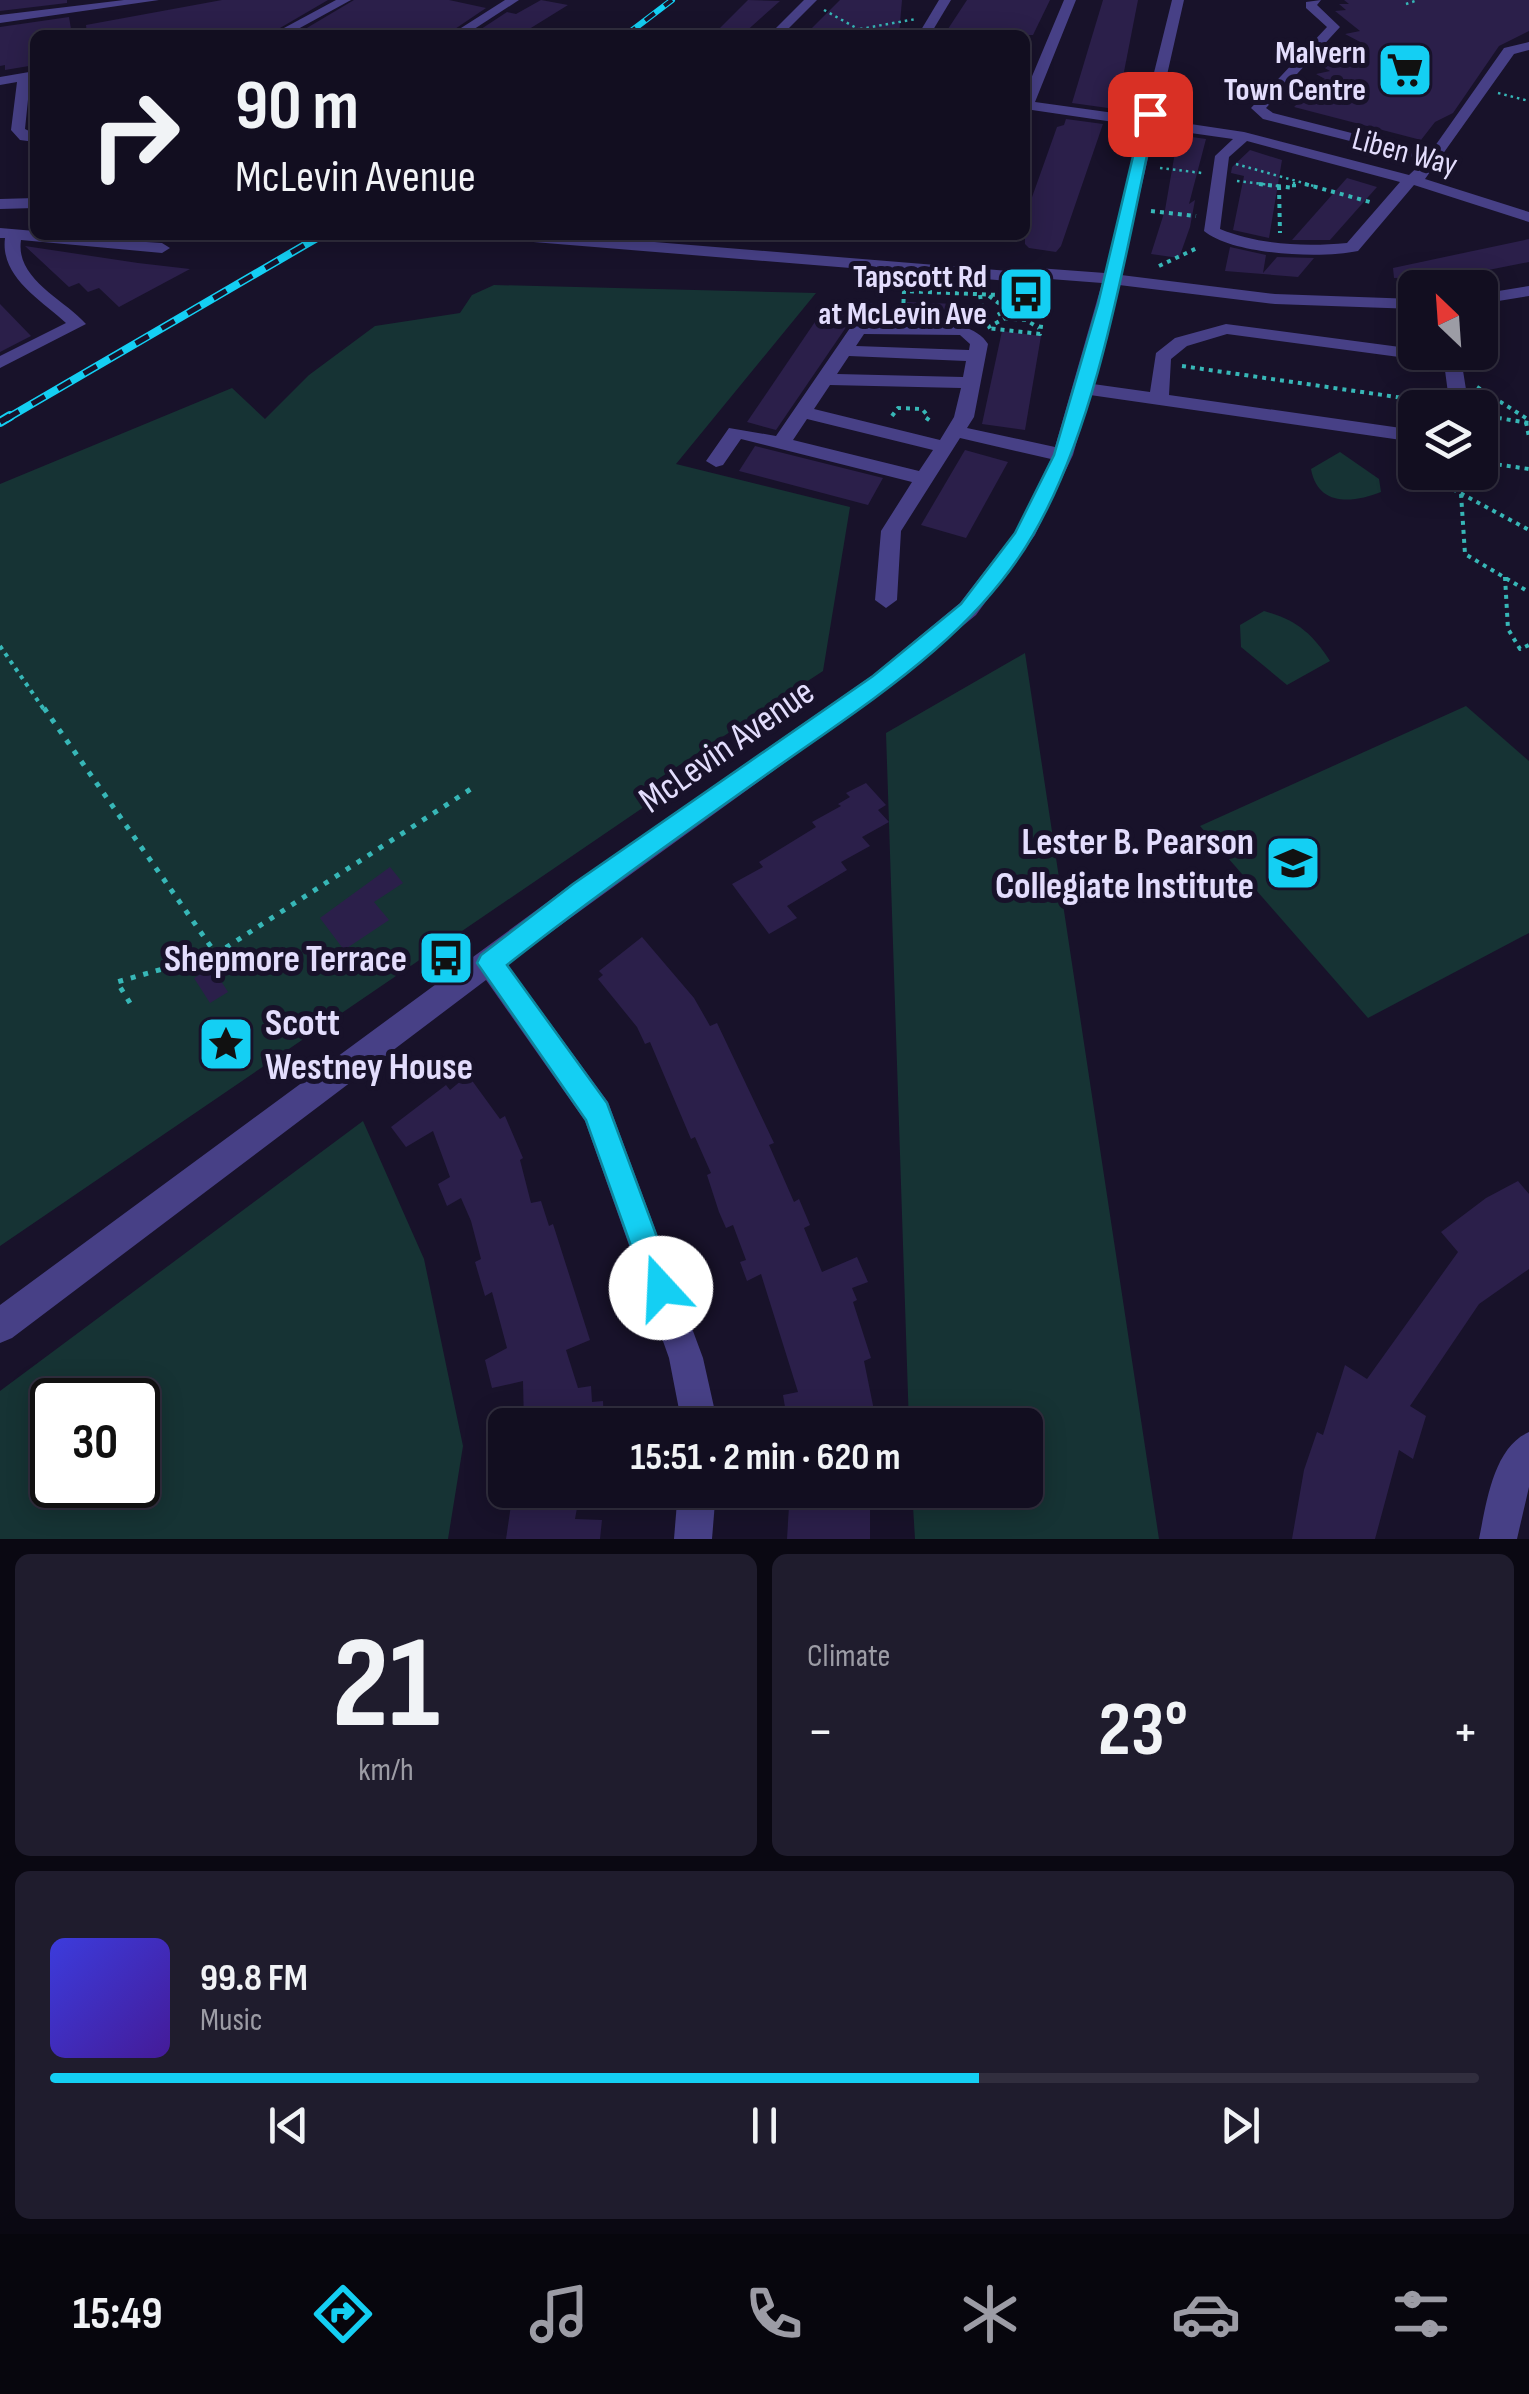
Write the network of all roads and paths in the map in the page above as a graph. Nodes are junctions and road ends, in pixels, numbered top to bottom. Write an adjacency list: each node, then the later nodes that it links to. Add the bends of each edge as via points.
1 (153, 0): 12 (street)
2 (345, 0): 14 (street)
3 (513, 0): 15 (street)
4 (945, 0): 11 (street)
5 (1070, 0): 23 (street)
6 (1178, 0): 26 (street, McLevin Avenue)
7 (1315, 0): 29 (street, via 1310,5 1334,27 1258,108)
8 (1418, 0): 10 (path)
9 (809, 2): 13 (path); 16 (street)
10 (1406, 4)
11 (936, 15): 13 (path); 18 (street)
12 (0, 19)
13 (860, 28): 17 (path)
14 (287, 30)
15 (464, 30)
16 (780, 30)
17 (863, 30)
18 (927, 30)
19 (1529, 46): 22 (street, via 1508,51)
20 (30, 76): 21 (street); 28 (street, via 18,130)
21 (0, 81)
22 (1482, 90): 24 (path); 29 (street)
23 (1030, 96)
24 (1529, 101)
25 (1030, 107): 26 (street, Liben Way)
26 (1148, 122): 27 (street, Liben Way); 48 (street, McLevin Avenue)
27 (1244, 136): 31 (street); 32 (street, Liben Way)
28 (30, 138)
29 (1434, 158): 32 (street)
30 (1160, 168): 31 (path)
31 (1223, 172): 33 (path); 34 (path); 40 (street)
32 (1410, 180): 37 (street); 39 (street, Liben Way)
33 (1294, 182): 34 (path, via 1294,188); 37 (path)
34 (1279, 186): 44 (path)
35 (30, 203): 36 (street)
36 (0, 204)
37 (1387, 207): 44 (street, via 1352,248)
38 (1151, 211): 40 (path)
39 (1529, 217)
40 (1214, 218): 44 (street, via 1212,231 1229,240)
41 (7, 234): 66 (street, via 12,266 77,324)
42 (73, 240): 45 (street)
43 (570, 240): 48 (street, via 1009,276 1024,284)
44 (1280, 245)
45 (162, 248)
46 (1197, 248): 47 (path)
47 (1150, 270)
48 (1110, 285): 53 (street, via 1220,302 1241,296); 71 (street, McLevin Avenue)
49 (1529, 291): 51 (street)
50 (984, 295): 52 (path); 55 (path); 59 (path); 62 (path, via 904,291)
51 (1498, 296)
52 (1034, 302): 56 (path); 60 (path, via 1042,310)
53 (1398, 303)
54 (858, 307): 61 (street, via 874,308)
55 (1004, 307): 56 (path); 57 (path, via 998,311)
56 (1022, 308): 57 (path); 58 (path)
57 (1002, 318): 58 (path); 60 (path, via 987,328 1040,334)
58 (1026, 320): 60 (path)
59 (985, 328)
60 (1040, 328)
61 (862, 329): 62 (street); 63 (street)
62 (903, 330): 65 (street, via 963,330 979,344)
63 (847, 351): 65 (street); 69 (street)
64 (1398, 353): 72 (street, via 1226,329 1181,342 1162,357)
65 (976, 356): 70 (street)
66 (0, 363)
67 (1176, 365): 73 (path)
68 (1463, 370): 76 (path)
69 (827, 379): 70 (street); 74 (street)
70 (971, 383): 79 (street, via 964,417)
71 (1082, 388): 72 (street); 81 (street, McLevin Avenue)
72 (1159, 398): 77 (street)
73 (1398, 398)
74 (803, 412): 79 (street); 80 (street)
75 (1498, 418): 76 (path)
76 (1528, 422): 78 (path)
77 (1398, 433)
78 (1529, 438)
79 (950, 439): 81 (street); 85 (street)
80 (781, 444): 82 (street, via 736,432); 85 (street)
81 (1063, 455): 96 (street, McLevin Avenue, via 1024,535 968,609 881,682)
82 (716, 461)
83 (1498, 465): 84 (path)
84 (1529, 469)
85 (925, 479): 91 (street, via 891,531)
86 (1454, 490): 87 (path)
87 (1461, 494): 88 (path); 89 (path, via 1465,554)
88 (1529, 530)
89 (1505, 578): 90 (path); 93 (path, via 1508,629 1520,649)
90 (1529, 592)
91 (886, 600)
92 (0, 646): 95 (path)
93 (1529, 646)
94 (474, 788): 95 (path)
95 (216, 954): 97 (path, via 116,982)
96 (490, 963): 98 (street, McLevin Avenue); 99 (street, via 597,1112 686,1358)
97 (130, 1003)
98 (0, 1326)
99 (696, 1408)
100 (1529, 1450): 103 (street, via 1508,1489)
101 (696, 1508): 102 (street)
102 (693, 1539)
103 (1498, 1539)

